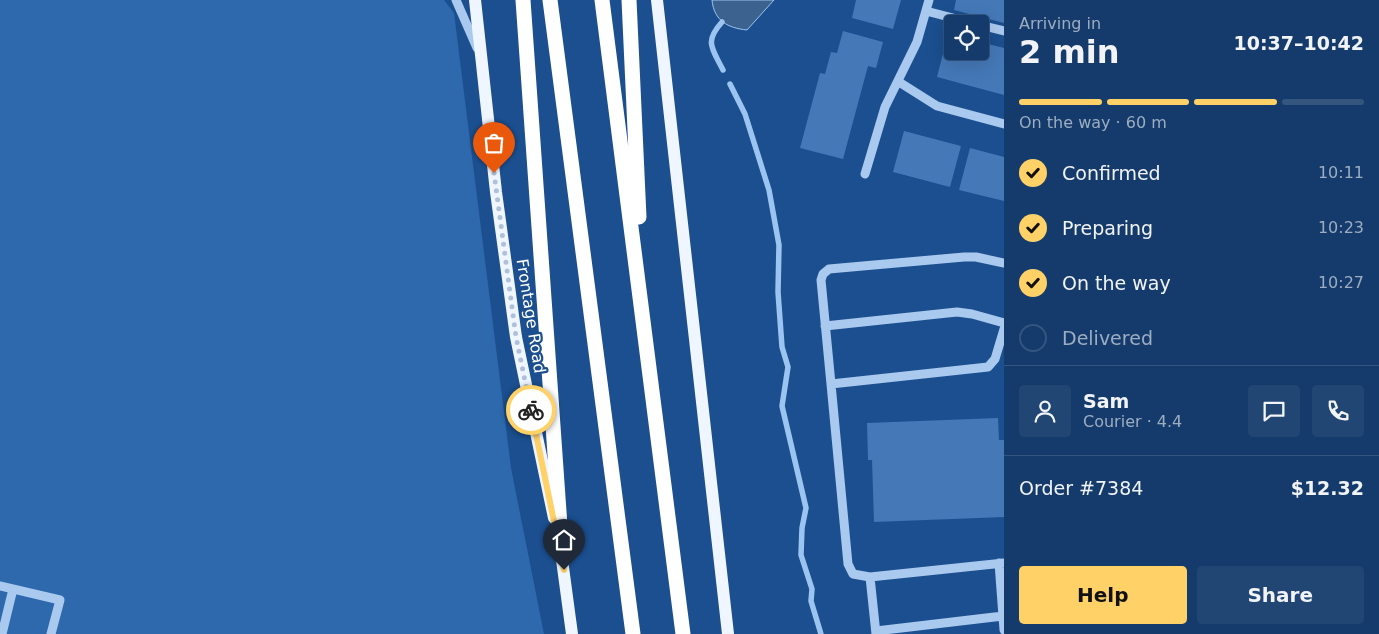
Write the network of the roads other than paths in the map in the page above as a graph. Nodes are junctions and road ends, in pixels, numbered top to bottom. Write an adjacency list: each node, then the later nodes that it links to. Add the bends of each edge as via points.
1 (456, 0): 13 (street)
2 (475, 0): 13 (main road, Frontage Road)
3 (523, 0): 23 (highway)
4 (550, 0): 34 (highway)
5 (602, 0): 20 (highway)
6 (629, 0): 20 (highway)
7 (657, 0): 36 (main road)
8 (929, 0): 9 (street)
9 (926, 11): 10 (street); 14 (street, via 917,42)
10 (944, 16)
11 (989, 27): 12 (street)
12 (1004, 31)
13 (481, 55): 23 (main road, Frontage Road, via 516,337)
14 (899, 82): 15 (street, via 937,106); 16 (street, via 885,107)
15 (1004, 124)
16 (864, 174)
17 (1004, 263): 19 (street, via 964,257 829,269 822,274 821,280)
18 (1004, 323): 19 (street, via 957,312)
19 (825, 326): 22 (street)
20 (644, 328): 35 (highway)
21 (1004, 329): 22 (street, via 995,359 988,367)
22 (831, 384): 25 (street, via 848,564 853,574)
23 (562, 554): 33 (main road, Frontage Road)
24 (1001, 563): 25 (street); 28 (street)
25 (870, 577): 30 (street)
26 (0, 586): 27 (street)
27 (13, 589): 31 (street); 32 (street, via 60,600)
28 (1003, 616): 29 (street); 30 (street)
29 (1004, 630)
30 (876, 632)
31 (2, 634)
32 (51, 634)
33 (572, 634)
34 (633, 634)
35 (683, 634)
36 (728, 634)

